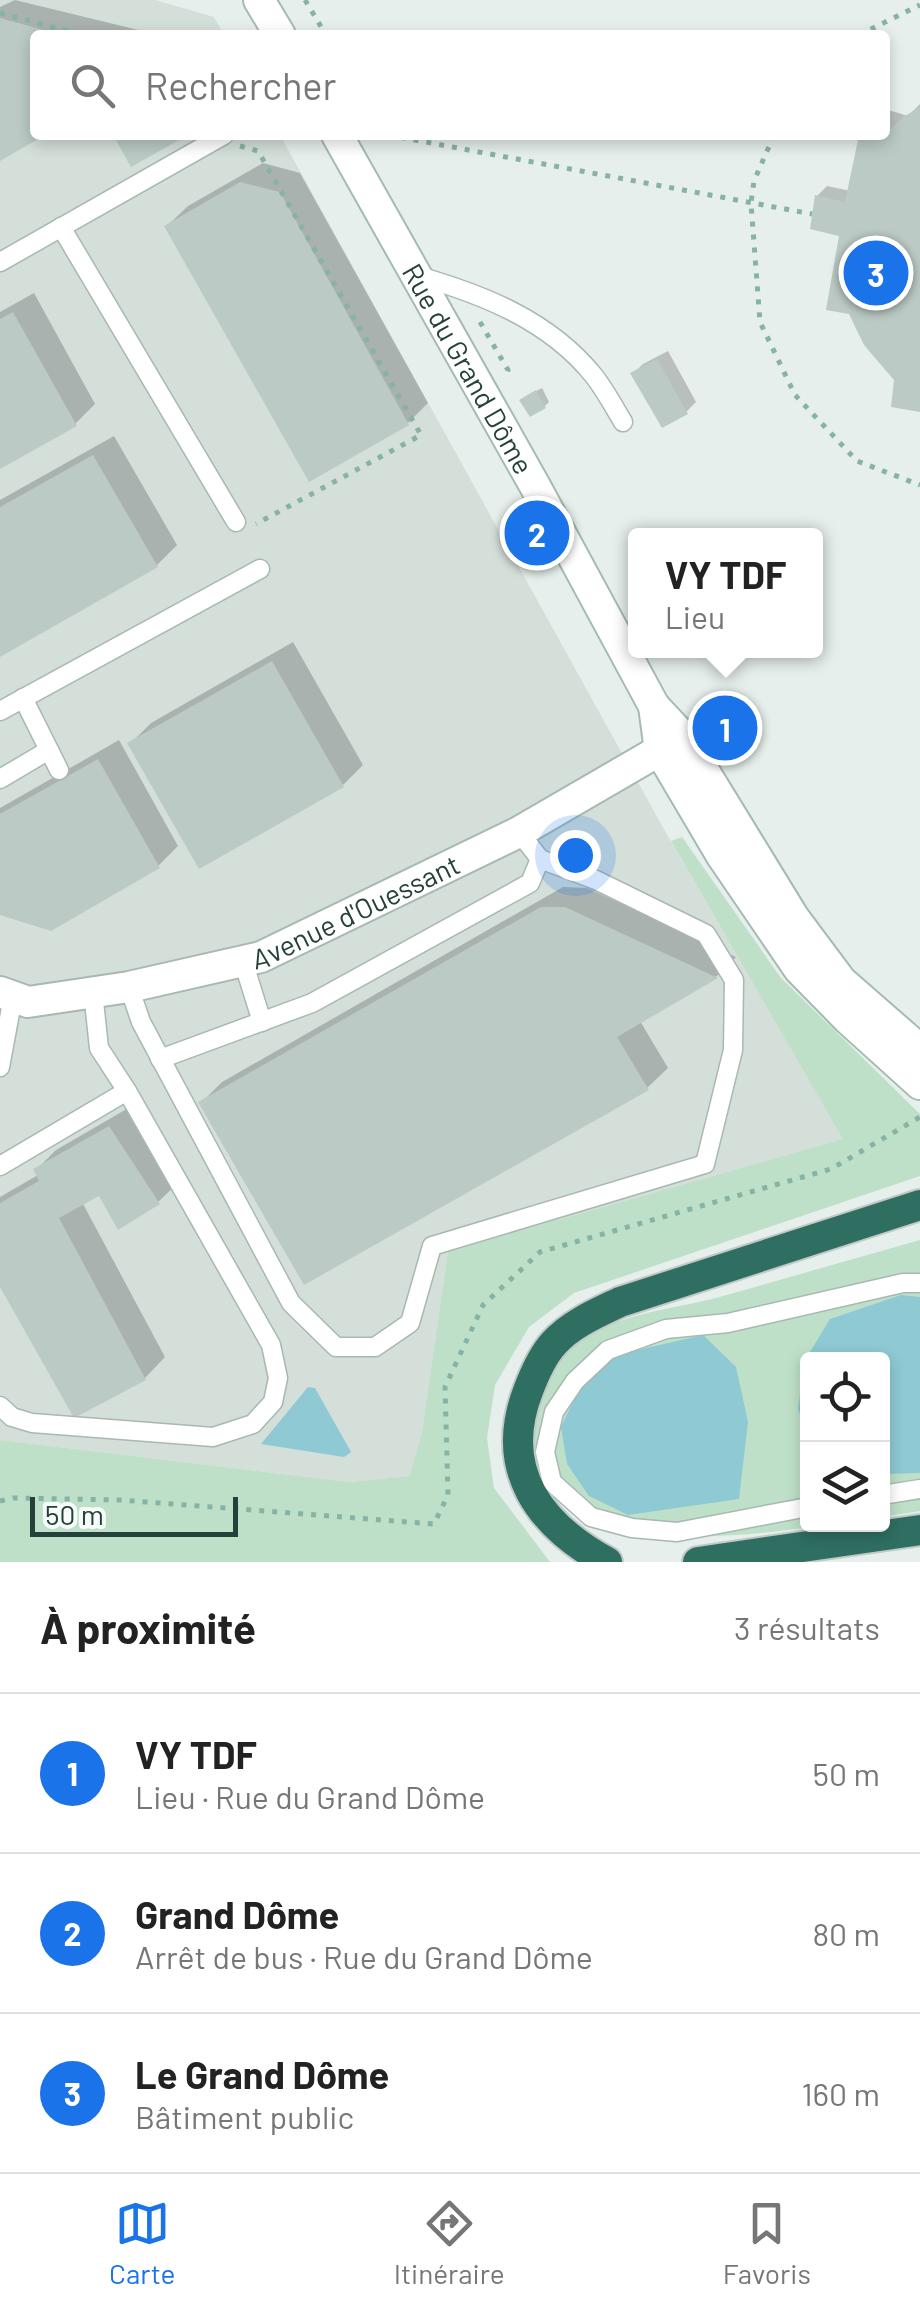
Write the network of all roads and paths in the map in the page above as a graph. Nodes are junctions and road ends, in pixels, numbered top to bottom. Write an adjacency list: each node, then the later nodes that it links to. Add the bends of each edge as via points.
1 (258, 0): 6 (street)
2 (305, 0): 7 (path)
3 (920, 5): 8 (path)
4 (0, 12): 5 (path)
5 (65, 30)
6 (277, 30)
7 (323, 30)
8 (868, 30)
9 (216, 140): 16 (lane)
10 (229, 140): 21 (path, via 258,151 421,435)
11 (340, 140): 18 (street, Rue du Grand Dôme)
12 (415, 140): 14 (path)
13 (772, 140): 14 (path)
14 (751, 203): 15 (path); 20 (path, via 760,322 795,395 857,461)
15 (812, 214)
16 (60, 226): 17 (lane); 21 (lane)
17 (0, 262)
18 (414, 275): 19 (lane, via 488,298 557,338); 23 (street, Rue du Grand Dôme)
19 (623, 422)
20 (920, 485)
21 (238, 528)
22 (260, 569): 25 (lane)
23 (628, 658)
24 (628, 658): 27 (street, Rue du Grand Dôme)
25 (22, 698): 26 (lane); 28 (lane)
26 (0, 710)
27 (672, 743): 31 (street, Avenue d'Ouessant); 38 (street, Rue du Grand Dôme, via 841,981); 41 (street, Rue du Grand Dôme, via 722,856 798,969)
28 (49, 750): 29 (lane); 30 (lane)
29 (59, 770)
30 (0, 779)
31 (519, 832): 32 (lane); 33 (street, Avenue d'Ouessant)
32 (540, 859): 37 (lane, via 530,882 312,1003); 39 (lane, via 706,934 734,980 733,1050 705,1164 432,1246 410,1323 375,1347 336,1347 291,1303)
33 (244, 961): 34 (street, Avenue d'Ouessant); 37 (lane)
34 (130, 986): 35 (street, Avenue d'Ouessant); 39 (lane)
35 (93, 992): 36 (street, Avenue d'Ouessant, via 28,1002); 42 (lane, via 98,1048)
36 (7, 994): 40 (lane)
37 (262, 1022): 39 (lane)
38 (920, 1050)
39 (160, 1059)
40 (0, 1066)
41 (920, 1084)
42 (127, 1091): 44 (lane); 47 (lane, via 270,1345 278,1378 273,1402 253,1424 213,1436 32,1423)
43 (920, 1117): 50 (path, via 831,1169 540,1252 483,1305 445,1387 448,1495 434,1524 121,1500)
44 (0, 1166)
45 (920, 1205): 53 (highway, via 620,1302 553,1343 521,1409 515,1441 522,1476 557,1528)
46 (920, 1283): 51 (lane, via 666,1330 622,1345 575,1381 554,1412 544,1452 552,1482 591,1517 677,1532)
47 (0, 1406)
48 (920, 1489): 49 (lane)
49 (890, 1494)
50 (0, 1501)
51 (800, 1509)
52 (920, 1530): 54 (highway)
53 (607, 1562)
54 (698, 1562)

